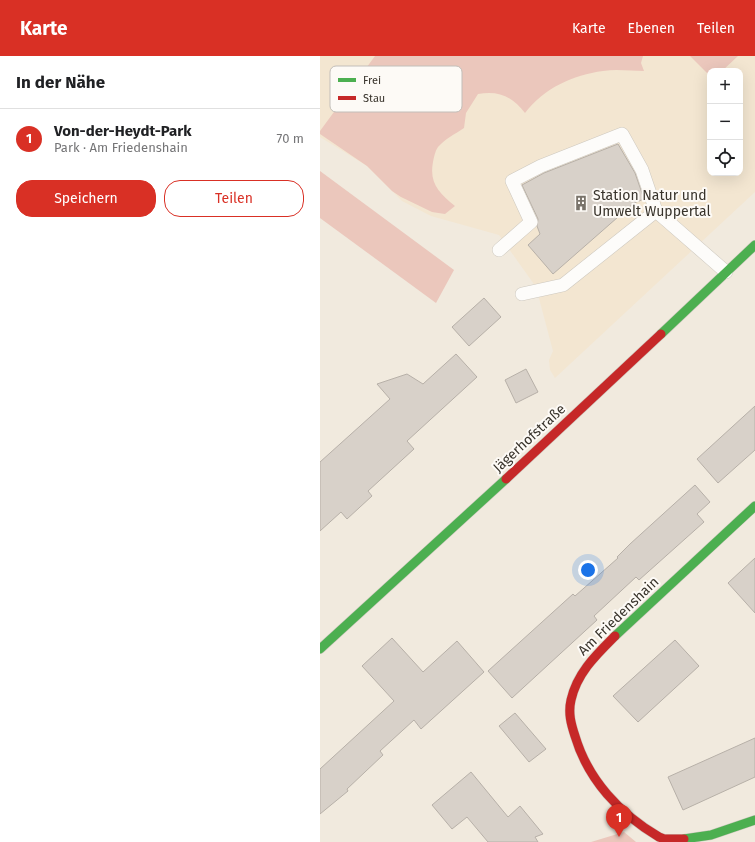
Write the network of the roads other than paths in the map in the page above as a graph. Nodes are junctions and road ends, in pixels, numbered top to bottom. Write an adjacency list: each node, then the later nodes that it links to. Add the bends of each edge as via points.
1 (656, 211): 3 (lane, via 642,170 622,134 541,166 512,181 531,222); 4 (lane); 5 (lane, via 563,285)
2 (755, 245): 4 (main road, Jägerhofstraße)
3 (499, 250)
4 (726, 272): 7 (main road, Jägerhofstraße, via 561,428)
5 (522, 294)
6 (755, 506): 9 (main road, Am Friedenshain, via 590,660 574,688 569,713 577,749 593,778 611,800 634,821)
7 (320, 649)
8 (755, 820): 9 (main road, Am Friedenshain, via 716,835 689,841)
9 (666, 840)

